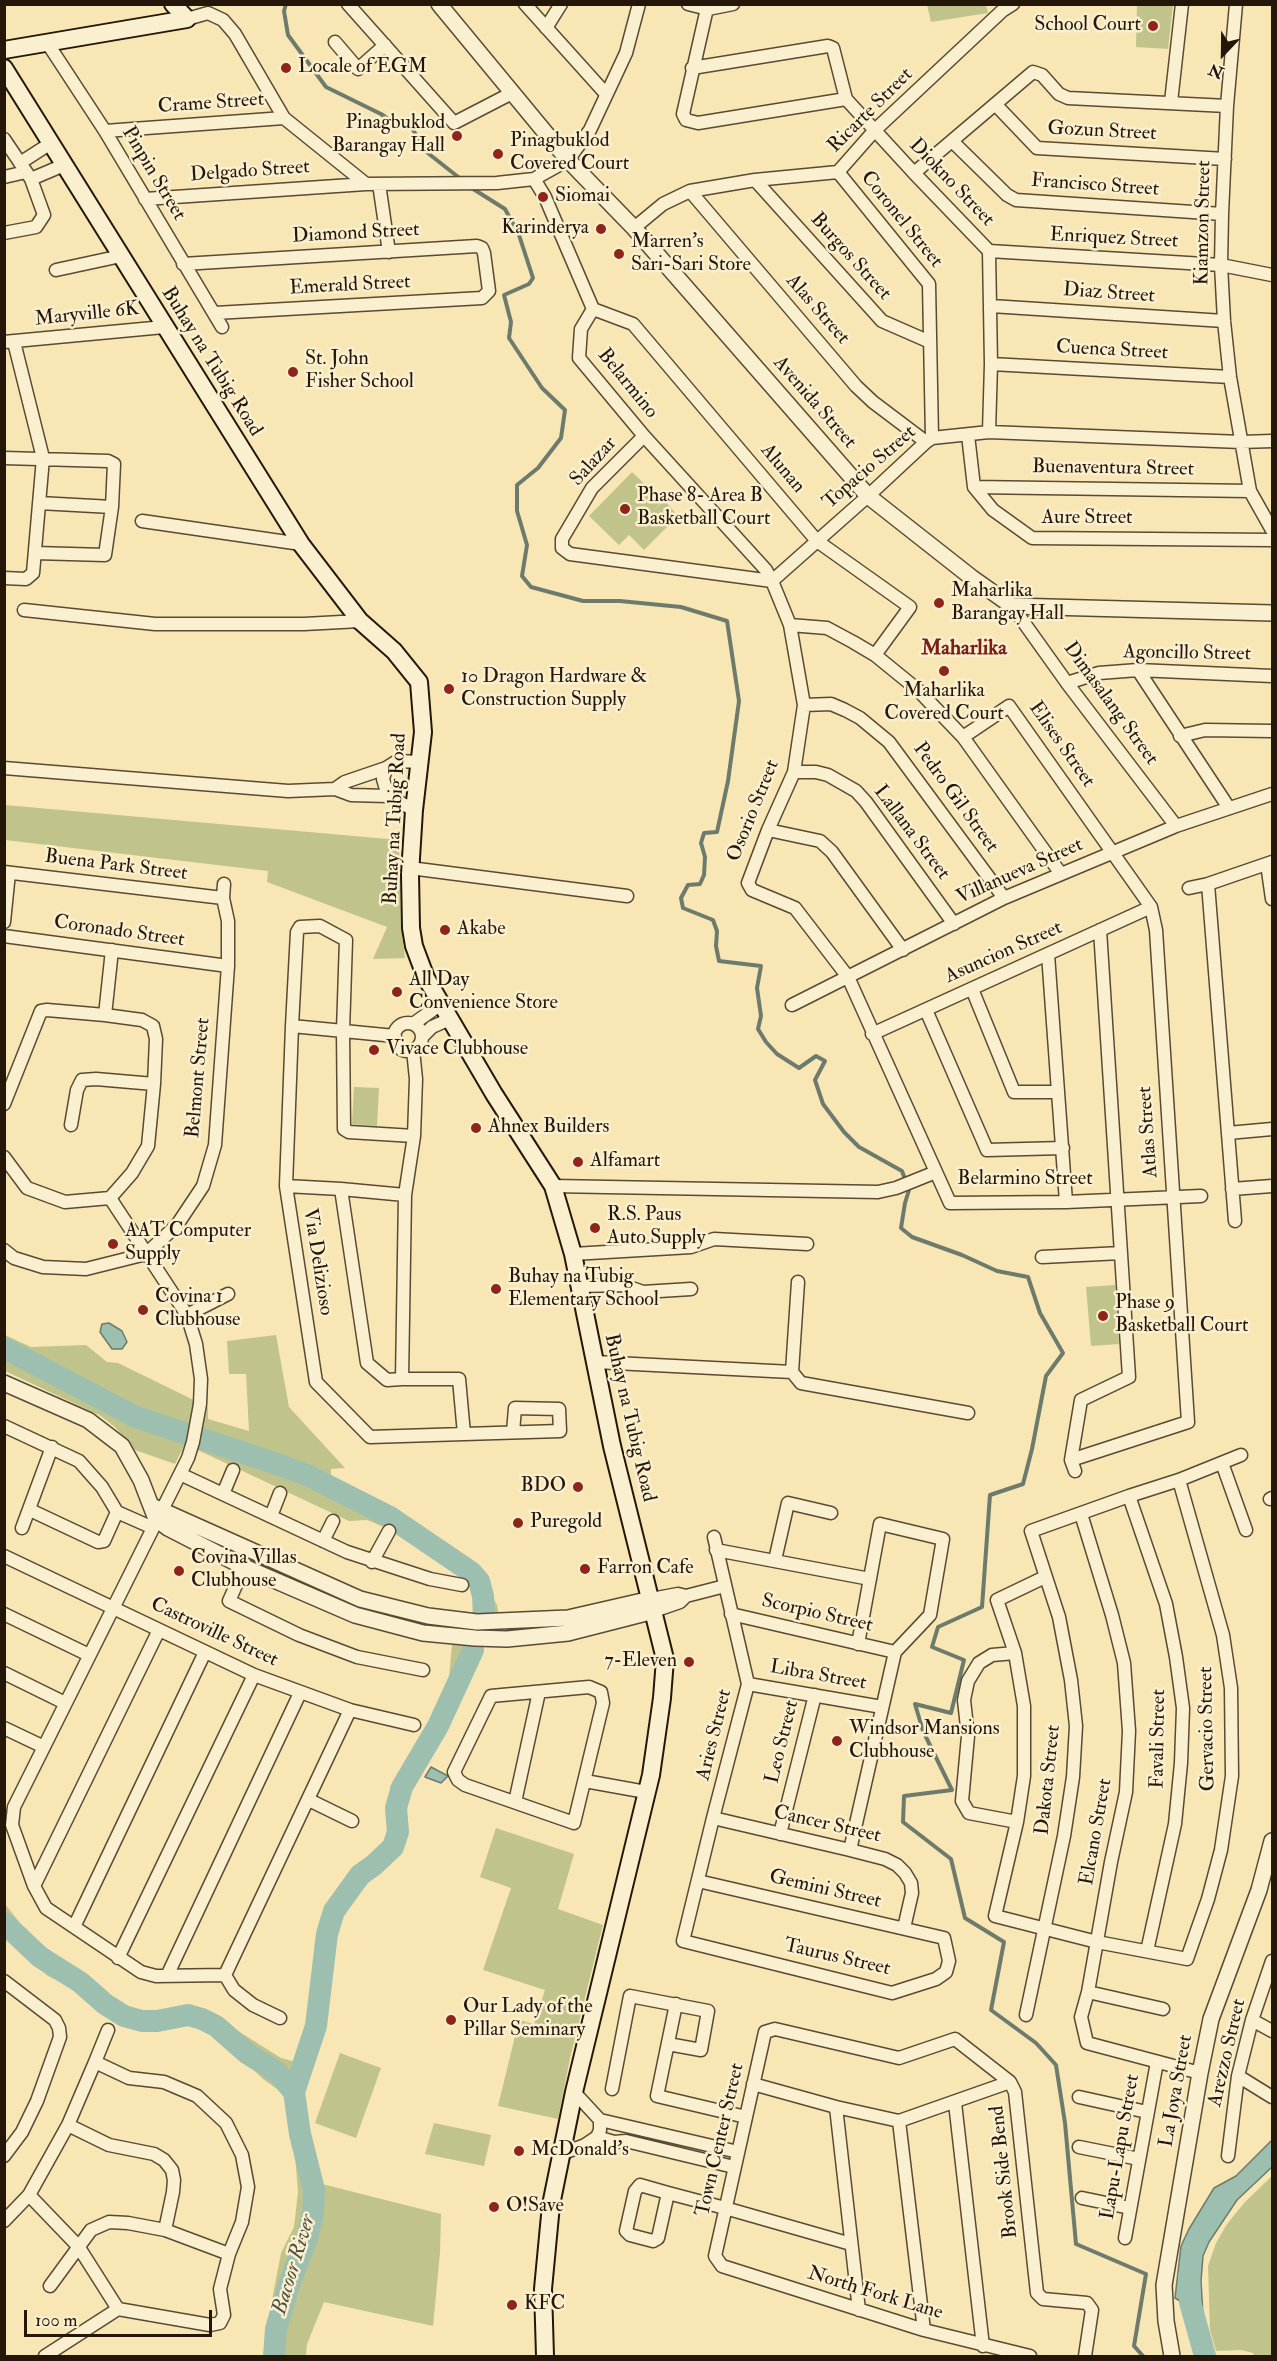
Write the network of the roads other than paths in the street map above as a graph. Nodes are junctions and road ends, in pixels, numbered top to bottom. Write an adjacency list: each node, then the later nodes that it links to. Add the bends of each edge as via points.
1 (173, 4): 14 (main road)
2 (348, 4): 18 (street)
3 (439, 4): 22 (street, Avenida Street)
4 (525, 4): 15 (street)
5 (561, 4): 15 (street)
6 (639, 4): 23 (street, via 626,52)
7 (688, 4): 12 (street)
8 (734, 4): 12 (street)
9 (1013, 4): 13 (street, Ricarte Street)
10 (1182, 4): 25 (street)
11 (1236, 4): 27 (street, Kiamzon Street)
12 (708, 7): 21 (street)
13 (1001, 8): 29 (street, Ricarte Street)
14 (187, 19): 17 (main road); 28 (street, via 208,13 223,20)
15 (546, 28): 23 (street)
16 (334, 42): 18 (street, via 358,69)
17 (48, 44): 19 (main road); 30 (street, Pinpin Street)
18 (385, 45): 22 (street, via 454,123)
19 (4, 50)
20 (4, 68): 33 (main road, Buhay na Tubig Road)
21 (692, 68): 24 (street, Diokno Street, via 828,46 834,50); 24 (street, via 683,114 686,120 698,123)
22 (512, 93): 35 (street, Avenida Street)
23 (606, 94): 35 (street, via 590,130)
24 (846, 99): 29 (street, Diokno Street)
25 (1171, 102): 26 (street, via 1063,97 1042,75 1033,72); 27 (street)
26 (995, 104): 32 (street); 34 (street, Gozun Street, via 1037,148)
27 (1227, 106): 34 (street, Kiamzon Street)
28 (284, 118): 30 (street, Crame Street); 43 (street)
29 (875, 130): 38 (street, Ricarte Street); 39 (street, Diokno Street)
30 (105, 131): 45 (street, Pinpin Street)
31 (4, 139): 37 (street)
32 (952, 142): 39 (street); 46 (street, Francisco Street, via 1016,200)
33 (51, 143): 36 (main road, Buhay na Tubig Road); 37 (street)
34 (1225, 159): 46 (street, Kiamzon Street)
35 (568, 160): 41 (street, Delgado Street); 47 (street, Avenida Street)
36 (64, 165): 37 (street); 51 (main road, Buhay na Tubig Road)
37 (26, 171): 40 (street); 48 (street, via 44,215 36,227)
38 (838, 172): 42 (street, Ricarte Street); 64 (street, Coronel Street, via 929,285)
39 (914, 173): 49 (street, Diokno Street)
40 (4, 177)
41 (534, 179): 43 (street, Delgado Street); 58 (street)
42 (755, 180): 44 (street, Ricarte Street); 64 (street, Burgos Street, via 882,321)
43 (373, 184): 45 (street, Delgado Street); 50 (street)
44 (690, 191): 47 (street, Ricarte Street, via 663,204); 70 (street, Alas Street, via 856,386)
45 (145, 199): 52 (street, Pinpin Street)
46 (1222, 214): 53 (street, Kiamzon Street)
47 (634, 228): 77 (street, Avenida Street)
48 (4, 233)
49 (989, 251): 53 (street, Enriquez Street); 57 (street, Diokno Street)
50 (389, 252): 52 (street, Diamond Street); 56 (street, Diamond Street, via 482,248)
51 (121, 256): 54 (street); 61 (main road, Buhay na Tubig Road)
52 (183, 264): 59 (street, Pinpin Street)
53 (1221, 265): 55 (street, Enriquez Street); 60 (street, Kiamzon Street)
54 (56, 270)
55 (1272, 274)
56 (487, 296): 59 (street, Emerald Street)
57 (991, 306): 60 (street, Diaz Street); 65 (street, Diokno Street)
58 (593, 309): 69 (street, Belarmino, via 581,329 579,358); 83 (street, Alunan, via 633,324)
59 (215, 313): 62 (street, Pinpin Street)
60 (1224, 321): 66 (street, Kiamzon Street)
61 (164, 327): 63 (street, Maryville 6K); 84 (main road, Buhay na Tubig Road)
62 (222, 327)
63 (9, 342): 74 (street)
64 (930, 342): 70 (street, Coronel Street)
65 (991, 364): 66 (street, Cuenca Street); 67 (street, Diokno Street)
66 (1230, 377): 72 (street, Kiamzon Street)
67 (989, 432): 68 (street, Topacio Street); 72 (street, Topacio Street)
68 (968, 435): 70 (street, Topacio Street); 75 (street)
69 (644, 436): 87 (street, Belarmino); 87 (street, Salazar, via 592,488 562,539 562,548 570,554)
70 (929, 440): 77 (street, Topacio Street)
71 (1272, 441): 72 (street, Topacio Street)
72 (1241, 442): 76 (street)
73 (4, 458): 74 (street)
74 (43, 458): 78 (street); 79 (street, via 114,464)
75 (975, 487): 76 (street, Buenaventura Street); 82 (street, Aure Street, via 993,510 1032,538)
76 (1250, 491): 81 (street)
77 (868, 496): 83 (street, Topacio Street); 88 (street, Avenida Street)
78 (39, 503): 79 (street); 85 (street)
79 (112, 507): 85 (street, via 105,555)
80 (142, 521): 84 (street)
81 (1272, 530)
82 (1272, 540)
83 (817, 541): 87 (street, Topacio Street); 93 (street, Alunan, via 909,607)
84 (301, 544): 91 (main road, Buhay na Tubig Road)
85 (34, 553): 86 (street, via 30,578)
86 (4, 578)
87 (772, 581): 92 (street, Osorio Street)
88 (1012, 606): 90 (street); 96 (street, Dimasalang Street)
89 (24, 610): 91 (street, via 155,624)
90 (1272, 613)
91 (360, 621): 101 (main road, Buhay na Tubig Road, via 394,651 419,682 423,732)
92 (790, 625): 93 (street, via 827,628); 97 (street, Osorio Street)
93 (875, 655): 100 (street, via 918,690)
94 (1138, 670): 95 (street, Agoncillo Street); 96 (street, Agoncillo Street, via 1099,673); 99 (street)
95 (1272, 676)
96 (1067, 682): 110 (street, Dimasalang Street)
97 (804, 705): 104 (street, Osorio Street); 122 (street, Pedro Gil Street, via 831,704 845,710 889,742)
98 (1272, 731): 99 (street, via 1204,730)
99 (1180, 736): 108 (street)
100 (963, 737): 112 (street, Elises Street, via 1009,706); 116 (street)
101 (420, 762): 103 (street, via 397,761); 109 (main road, Buhay na Tubig Road)
102 (4, 768): 105 (street, via 288,791)
103 (386, 768): 105 (street); 107 (street, via 383,779)
104 (794, 772): 111 (street, Osorio Street); 126 (street, Lallana Street, via 828,775 856,791)
105 (335, 789): 107 (street, via 351,795)
106 (1272, 794): 108 (street, Villanueva Street)
107 (388, 796): 109 (street)
108 (1229, 808): 110 (street, Villanueva Street)
109 (414, 810): 114 (main road, Buhay na Tubig Road)
110 (1176, 826): 112 (street, Villanueva Street)
111 (768, 830): 130 (street, via 820,841); 133 (street, Osorio Street, via 748,883 752,890 795,908)
112 (1114, 853): 116 (street, Villanueva Street); 124 (street, Atlas Street)
113 (1270, 863): 118 (street); 123 (street)
114 (410, 868): 120 (street); 137 (main road, Buhay na Tubig Road, via 414,946)
115 (7, 873): 121 (street, Buena Park Street); 125 (street)
116 (1061, 874): 122 (street, Villanueva Street)
117 (224, 884): 121 (street, Belmont Street)
118 (1208, 884): 119 (street); 151 (street)
119 (1189, 888)
120 (627, 896)
121 (223, 898): 132 (street, Belmont Street, via 228,921)
122 (1004, 898): 126 (street, Villanueva Street)
123 (1272, 899)
124 (1151, 908): 127 (street, Asuncion Street); 163 (street, Atlas Street, via 1156,930)
125 (4, 922)
126 (954, 924): 130 (street, Villanueva Street)
127 (1100, 930): 131 (street, Asuncion Street); 165 (street)
128 (4, 936): 129 (street, Coronado Street)
129 (112, 950): 132 (street, Coronado Street); 138 (street)
130 (903, 950): 133 (street, Villanueva Street)
131 (1048, 954): 134 (street, Asuncion Street); 147 (street)
132 (228, 966): 170 (street, Belmont Street, via 214,1145 206,1176 177,1225)
133 (848, 977): 135 (street, Villanueva Street); 142 (street, Belarmino Street)
134 (972, 989): 136 (street, Asuncion Street); 147 (street, via 1014,1092)
135 (792, 1005)
136 (926, 1010): 142 (street, Asuncion Street); 153 (street, via 987,1150)
137 (441, 1014): 139 (street); 144 (street); 157 (main road, Buhay na Tubig Road)
138 (105, 1015): 146 (street, via 142,1020 153,1026); 148 (street, via 41,1011)
139 (413, 1024): 143 (street, via 399,1027); 144 (street)
140 (292, 1026): 141 (street); 141 (street, Via Delizioso, via 297,932 300,927 320,926 346,940); 156 (street, Via Delizioso)
141 (343, 1031): 143 (street); 152 (street, via 344,1129)
142 (872, 1034): 155 (street, Belarmino Street)
143 (395, 1035): 145 (street, via 397,1045)
144 (422, 1036): 145 (street, via 420,1044)
145 (412, 1050): 152 (street, via 416,1079)
146 (154, 1083): 149 (street, via 82,1080 76,1090); 164 (street, via 148,1146 132,1173)
147 (1058, 1092): 153 (street)
148 (4, 1104)
149 (71, 1125)
150 (1272, 1129): 151 (street)
151 (1228, 1133): 160 (street)
152 (414, 1136): 161 (street)
153 (1063, 1148): 166 (street)
154 (4, 1157): 164 (street, via 27,1188 65,1202)
155 (936, 1172): 157 (street, via 878,1192); 166 (street, Belarmino Street, via 950,1203)
156 (286, 1186): 159 (street); 186 (street, Via Delizioso, via 316,1382 370,1437)
157 (553, 1186): 171 (main road, Buhay na Tubig Road)
158 (1272, 1186): 160 (street)
159 (341, 1189): 161 (street); 181 (street, via 367,1364 387,1380)
160 (1232, 1189): 167 (street)
161 (405, 1195): 181 (street)
162 (1201, 1196): 163 (street, Belarmino Street)
163 (1173, 1197): 165 (street, Belarmino Street); 169 (street, Atlas Street, via 1188,1422 1073,1466 1081,1400 1129,1377)
164 (110, 1198): 170 (street)
165 (1117, 1199): 166 (street, Belarmino Street); 169 (street)
166 (1066, 1202)
167 (1235, 1221)
168 (807, 1244): 171 (street, via 714,1239 691,1247)
169 (1121, 1253): 173 (street)
170 (146, 1254): 172 (street, via 86,1269 43,1267); 178 (street)
171 (573, 1254): 175 (main road, Buhay na Tubig Road)
172 (8, 1256)
173 (1042, 1257)
174 (798, 1282): 180 (street)
175 (579, 1286): 176 (street, via 627,1285 642,1292); 179 (main road, Buhay na Tubig Road)
176 (691, 1289)
177 (228, 1294): 178 (street)
178 (187, 1316): 191 (street, via 196,1344 200,1404 194,1442)
179 (595, 1362): 180 (street); 215 (main road, Buhay na Tubig Road)
180 (792, 1372): 183 (street, via 801,1383)
181 (402, 1379): 186 (street, via 459,1379)
182 (4, 1383): 199 (street, via 88,1420 122,1446)
183 (968, 1413)
184 (4, 1426): 187 (street)
185 (513, 1432): 186 (street, Via Delizioso)
186 (464, 1434)
187 (52, 1447): 196 (street); 197 (street, via 79,1461 102,1486)
188 (1241, 1455): 189 (street)
189 (1222, 1463): 192 (street); 204 (street)
190 (233, 1470): 194 (street)
191 (180, 1474): 194 (street); 199 (street)
192 (1179, 1480): 195 (street); 258 (street, Gervacio Street, via 1223,1635 1231,1688 1232,1776 1221,1850 1187,1959)
193 (280, 1493): 201 (street)
194 (223, 1494): 201 (street)
195 (1129, 1496): 200 (street); 258 (street, Favali Street, via 1166,1604 1183,1708 1175,1824)
196 (30, 1510): 197 (street, via 98,1542 104,1541); 203 (street)
197 (117, 1512): 199 (street)
198 (831, 1513): 208 (street, via 788,1503)
199 (155, 1515): 210 (street, via 168,1528); 216 (street); 219 (street, via 360,1599 428,1616)
200 (1081, 1515): 211 (street, Dakota Street, via 1031,1531); 257 (street, Elcano Street, via 1124,1664 1129,1731 1126,1792)
201 (271, 1516): 206 (street)
202 (333, 1521): 206 (street)
203 (22, 1528)
204 (1246, 1530)
205 (389, 1531): 209 (street)
206 (322, 1541): 209 (street)
207 (4, 1556): 216 (street, Castroville Street)
208 (775, 1560): 212 (street); 214 (street, Aries Street, via 715,1543)
209 (372, 1562): 213 (street, via 429,1580)
210 (244, 1567): 221 (street, via 355,1615 423,1633); 227 (street, via 230,1601 298,1635 357,1657)
211 (1046, 1577): 225 (street, via 997,1600); 254 (street, Dakota Street, via 1059,1617 1076,1726 1066,1824)
212 (870, 1579): 222 (street); 224 (street, via 880,1524 944,1539 930,1615)
213 (462, 1585)
214 (725, 1586): 215 (street, via 687,1596 680,1602); 218 (street, Aries Street)
215 (652, 1605): 219 (street, via 568,1618); 221 (street, via 568,1633); 241 (main road, Buhay na Tubig Road, via 665,1659)
216 (112, 1608): 220 (street, Castroville Street); 226 (street)
217 (4, 1614): 226 (street)
218 (731, 1614): 222 (street, Scorpio Street); 230 (street, Aries Street)
219 (477, 1622): 221 (street)
220 (159, 1630): 223 (street, Castroville Street); 251 (street)
221 (475, 1638)
222 (858, 1644): 224 (street, Scorpio Street)
223 (205, 1652): 229 (street, Castroville Street); 252 (street)
224 (895, 1652): 235 (street)
225 (1015, 1653): 246 (street, via 1024,1706 1024,1776); 246 (street, via 992,1655 979,1663 968,1681 964,1700 968,1736 962,1801 969,1813)
226 (89, 1655): 234 (street)
227 (423, 1670)
228 (4, 1673): 234 (street)
229 (254, 1675): 232 (street, Castroville Street); 259 (street)
230 (747, 1684): 233 (street, Libra Street); 244 (street, Aries Street)
231 (539, 1692): 240 (street, via 589,1687 601,1692 603,1703); 243 (street); 243 (street, via 491,1696 454,1772 465,1785)
232 (300, 1693): 236 (street, Castroville Street); 262 (street)
233 (815, 1695): 235 (street, Libra Street); 247 (street, Leo Street)
234 (65, 1703): 239 (street)
235 (882, 1707): 249 (street)
236 (350, 1710): 237 (street, Castroville Street); 242 (street)
237 (414, 1725)
238 (4, 1728): 239 (street)
239 (44, 1747): 251 (street, via 14,1807 12,1826)
240 (585, 1781): 241 (street); 243 (street, via 574,1823)
241 (646, 1792): 281 (main road, Buhay na Tubig Road)
242 (309, 1800): 245 (street); 261 (street)
243 (515, 1802)
244 (714, 1818): 247 (street, Cancer Street); 250 (street, Aries Street)
245 (352, 1821)
246 (1017, 1822): 254 (street, Gervacio Street, via 995,1916)
247 (780, 1834): 249 (street, Cancer Street)
248 (1272, 1841): 276 (street, La Joya Street, via 1259,1890 1211,2019)
249 (850, 1850): 253 (street, Cancer Street, via 885,1859 906,1873 912,1893)
250 (698, 1881): 253 (street, Gemini Street); 256 (street, Aries Street)
251 (34, 1886): 252 (street, via 46,1908)
252 (74, 1927): 259 (street)
253 (904, 1928): 255 (street, Gemini Street)
254 (1045, 1929): 257 (street, Gervacio Street); 267 (street, Dakota Street)
255 (944, 1938): 256 (street, Taurus Street, via 950,1961 946,1972 892,1993)
256 (683, 1941)
257 (1097, 1942): 258 (street, Gervacio Street); 264 (street, Elcano Street)
258 (1147, 1951)
259 (118, 1958): 262 (street, via 148,1975)
260 (1272, 1961): 269 (street, Arezzo Street)
261 (225, 1975): 262 (street); 268 (street, via 234,1990 253,2005)
262 (167, 1976)
263 (4, 1981): 295 (street, via 55,2020 60,2037 37,2101 22,2132)
264 (1088, 1992): 266 (street); 275 (street, Elcano Street, via 1081,2018 1087,2043)
265 (676, 2004): 273 (street); 273 (street, via 708,2010 701,2050); 280 (street, via 630,1996)
266 (1163, 2009)
267 (1026, 2015)
268 (280, 2018)
269 (1252, 2020): 271 (street); 277 (street, Arezzo Street)
270 (108, 2030): 274 (street)
271 (1272, 2031)
272 (765, 2032): 278 (street, Brook Side Bend, via 775,2029 899,2058 955,2039); 279 (street, Town Center Street)
273 (668, 2044): 287 (street, via 657,2096)
274 (94, 2062): 290 (street); 309 (street, via 129,2078 164,2082 198,2096 226,2123 242,2155 248,2187 242,2222)
275 (1157, 2062): 276 (street, Elcano Street); 286 (street, Lapu-Lapu Street)
276 (1200, 2073): 320 (street, La Joya Street, via 1166,2276 1166,2321)
277 (1238, 2076): 283 (street); 296 (street, Arezzo Street)
278 (1010, 2082): 284 (street); 319 (street, Brook Side Bend, via 1016,2092 1037,2294 1044,2299 1088,2303 1092,2310)
279 (753, 2084): 285 (street); 287 (street, Town Center Street)
280 (612, 2089)
281 (574, 2092): 288 (street); 294 (main road, Buhay na Tubig Road)
282 (1079, 2097): 286 (street)
283 (1272, 2097)
284 (955, 2103): 289 (street); 315 (street)
285 (836, 2107): 289 (street); 307 (street)
286 (1148, 2112): 297 (street, Lapu-Lapu Street)
287 (746, 2117): 293 (street, Town Center Street)
288 (600, 2120): 291 (street); 293 (street)
289 (899, 2121): 314 (street)
290 (68, 2125): 300 (street); 305 (street, via 109,2145 154,2154 164,2160 174,2180)
291 (597, 2137): 294 (street); 298 (street)
292 (1079, 2147): 297 (street)
293 (738, 2152): 298 (street, Town Center Street)
294 (561, 2154): 317 (main road, Buhay na Tubig Road, via 551,2205 543,2289)
295 (4, 2156)
296 (1228, 2156)
297 (1139, 2159): 303 (street, Lapu-Lapu Street)
298 (735, 2167): 302 (street, Town Center Street)
299 (668, 2193): 299 (street, via 640,2185 635,2191 626,2231 654,2241 658,2238); 302 (street)
300 (29, 2195): 304 (street); 308 (street)
301 (1082, 2198): 303 (street)
302 (725, 2208): 307 (street); 310 (street, Town Center Street)
303 (1130, 2208): 306 (street, Lapu-Lapu Street)
304 (4, 2221)
305 (165, 2230): 308 (street, via 109,2222 92,2230); 309 (street)
306 (1125, 2238)
307 (851, 2244): 313 (street)
308 (78, 2246): 311 (street); 312 (street)
309 (230, 2254): 312 (street, via 220,2289 224,2315 220,2323 210,2325)
310 (715, 2256): 313 (street, North Fork Lane, via 722,2266)
311 (50, 2286)
312 (118, 2309): 316 (street)
313 (859, 2310): 314 (street, North Fork Lane)
314 (924, 2330): 315 (street, North Fork Lane)
315 (983, 2346): 318 (street, North Fork Lane)
316 (45, 2356)
317 (545, 2356)
318 (1030, 2356)
319 (1085, 2356)
320 (1172, 2356)

